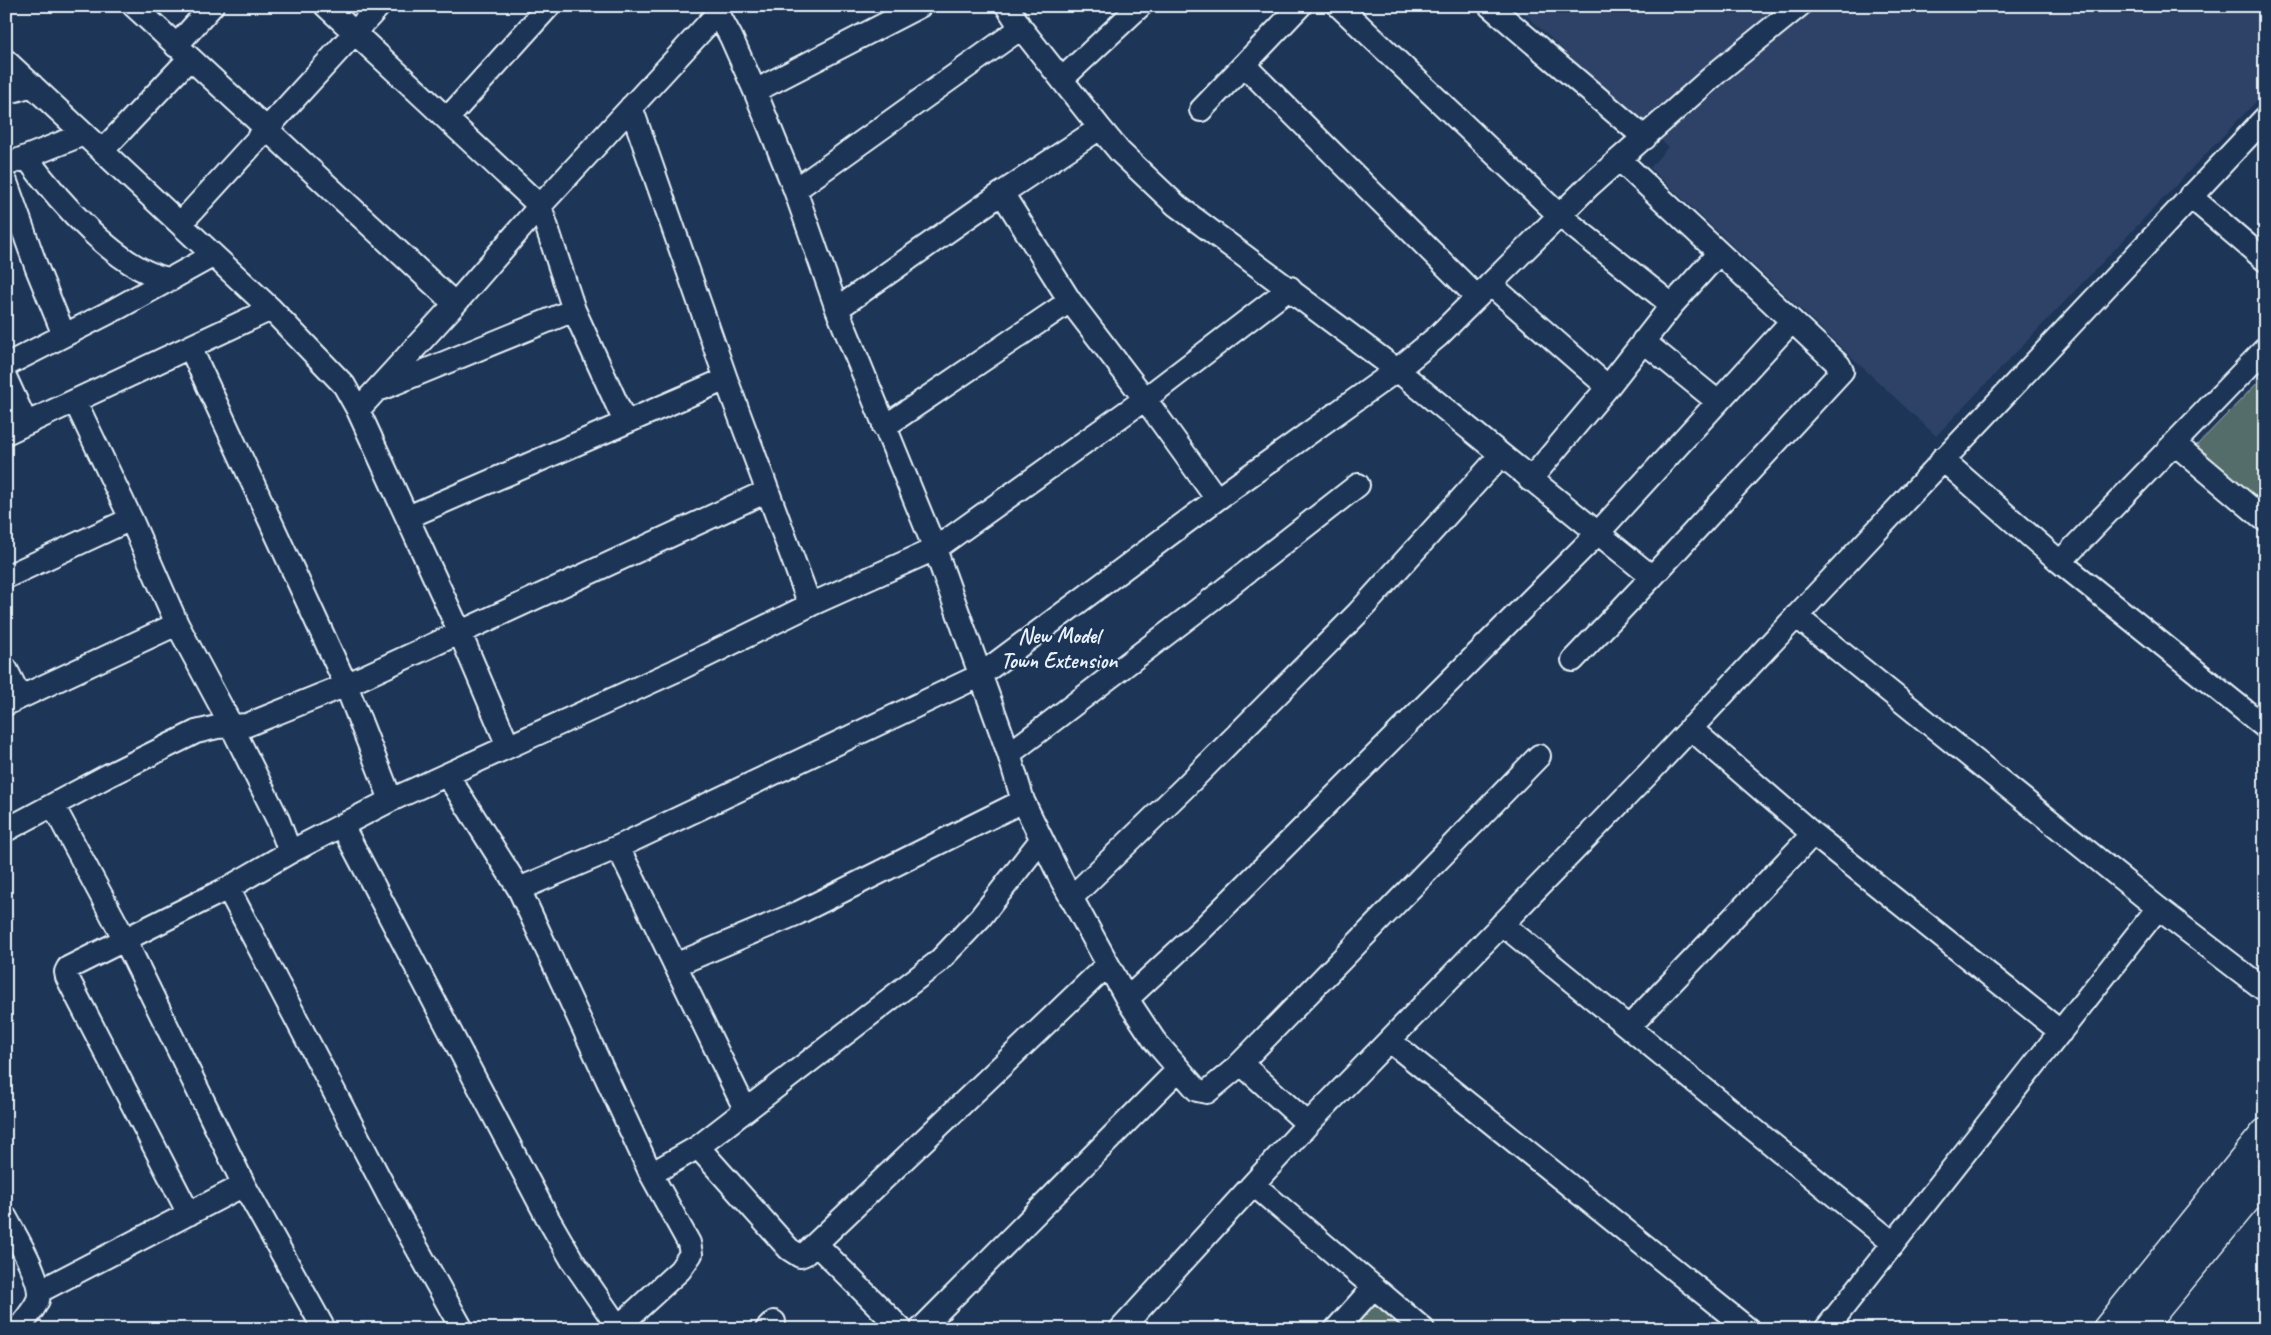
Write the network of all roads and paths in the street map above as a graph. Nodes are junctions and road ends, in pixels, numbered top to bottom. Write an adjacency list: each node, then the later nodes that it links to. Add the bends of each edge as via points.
1 (134, 6): 16 (street)
2 (212, 6): 16 (street)
3 (326, 6): 15 (street)
4 (379, 6): 15 (street)
5 (549, 6): 26 (street)
6 (920, 6): 21 (street)
7 (1007, 6): 14 (street)
8 (1140, 6): 19 (street)
9 (1300, 6): 18 (street)
10 (1339, 6): 39 (street)
11 (1490, 6): 30 (street)
12 (1799, 6): 30 (street, via 1720,70)
13 (716, 9): 21 (street); 23 (street)
14 (1021, 28): 19 (street); 35 (street)
15 (355, 33): 26 (street); 28 (street)
16 (183, 52): 28 (street); 31 (street)
17 (6, 60): 20 (street)
18 (1244, 65): 24 (street); 46 (street)
19 (1062, 79): 27 (street)
20 (32, 85): 22 (street); 29 (street)
21 (755, 92): 35 (street)
22 (6, 93)
23 (631, 106): 38 (street); 61 (street)
24 (1201, 110)
25 (2265, 118): 37 (street)
26 (447, 119): 38 (street)
27 (1100, 128): 36 (street); 45 (street, via 1176,206)
28 (266, 130): 40 (street); 48 (street)
29 (84, 134): 31 (street); 33 (street)
30 (1645, 138): 32 (street)
31 (102, 151): 40 (street)
32 (1620, 160): 39 (street); 41 (street)
33 (16, 161): 44 (street, via 111,248 140,269 158,278)
34 (6, 182): 54 (street)
35 (795, 190): 51 (street)
36 (1002, 193): 47 (street); 51 (street)
37 (2190, 196): 43 (street); 73 (street)
38 (540, 206): 48 (street); 52 (street)
39 (1559, 215): 46 (street); 49 (street)
40 (180, 224): 42 (street)
41 (1718, 254): 49 (street); 53 (street)
42 (212, 256): 44 (street); 50 (street)
43 (2265, 260)
44 (172, 279): 54 (street)
45 (1290, 288): 59 (street); 64 (street)
46 (1484, 290): 59 (street, via 1438,336); 62 (street)
47 (1070, 301): 64 (street); 69 (street)
48 (456, 304): 63 (street)
49 (1672, 304): 55 (street)
50 (271, 309): 56 (street); 67 (street, via 344,385)
51 (837, 309): 69 (street)
52 (574, 310): 63 (street); 68 (street)
53 (1791, 322): 66 (street); 85 (street, via 1842,371)
54 (64, 335): 58 (street)
55 (1644, 341): 62 (street); 66 (street)
56 (190, 347): 65 (street); 93 (street)
57 (2265, 349): 71 (street)
58 (6, 366)
59 (1397, 370): 72 (street); 77 (street)
60 (6, 379): 70 (street)
61 (726, 379): 68 (street); 76 (street)
62 (1608, 388): 74 (street)
63 (376, 391): 67 (street)
64 (1145, 398): 77 (street); 82 (street)
65 (75, 401): 70 (street); 79 (street)
66 (1718, 402): 81 (street)
67 (358, 410): 78 (street)
68 (624, 422): 78 (street)
69 (884, 427): 82 (street)
70 (16, 428)
71 (2175, 444): 80 (street); 83 (street)
72 (1501, 455): 74 (street); 113 (street, via 1358,613)
73 (1942, 460): 83 (street); 87 (street)
74 (1530, 480): 81 (street)
75 (1358, 485): 99 (street)
76 (767, 491): 86 (street); 89 (street)
77 (1217, 500): 92 (street)
78 (408, 517): 89 (street)
79 (131, 518): 84 (street); 88 (street)
80 (2265, 520)
81 (1597, 534): 85 (street); 120 (street, via 1203,928)
82 (935, 549): 86 (street); 92 (street)
83 (2060, 562): 96 (street)
84 (6, 577)
85 (1652, 577): 90 (street)
86 (810, 605): 98 (street, via 675,671)
87 (1796, 616): 97 (street); 114 (street)
88 (177, 624): 94 (street); 95 (street)
89 (460, 633): 93 (street); 98 (street)
90 (1573, 660)
91 (6, 669): 94 (street)
92 (979, 676): 99 (street); 109 (street)
93 (346, 685): 95 (street, via 260,721); 102 (street)
94 (13, 701)
95 (232, 727): 104 (street, via 196,732); 110 (street, via 278,820)
96 (2265, 727)
97 (1690, 728): 107 (street); 115 (street)
98 (508, 746): 101 (street)
99 (1009, 754): 103 (street)
100 (1539, 756): 124 (street)
101 (448, 776): 102 (street); 112 (street)
102 (391, 800): 105 (street)
103 (1023, 801): 108 (street); 118 (street, via 798,913)
104 (53, 805): 106 (street); 116 (street)
105 (342, 827): 110 (street); 140 (street, via 546,1215)
106 (6, 830)
107 (1813, 834): 121 (street); 122 (street)
108 (1041, 840): 113 (street); 126 (street, via 980,918 938,962)
109 (618, 847): 112 (street); 118 (street)
110 (290, 852): 111 (street)
111 (228, 888): 116 (street); 143 (street, via 398,1214)
112 (519, 889): 130 (street)
113 (1071, 898): 117 (street)
114 (2158, 908): 119 (street); 122 (street)
115 (1502, 924): 121 (street); 123 (street)
116 (125, 940): 132 (street); 134 (street, via 72,965 66,972)
117 (1107, 965): 120 (street); 137 (street)
118 (675, 966): 126 (street)
119 (2265, 990)
120 (1127, 999): 125 (street)
121 (1629, 1027): 136 (street)
122 (2061, 1032): 136 (street)
123 (1390, 1041): 127 (street); 149 (street)
124 (1236, 1068): 125 (street, via 1210,1090 1202,1092); 127 (street, via 1246,1068)
125 (1178, 1070): 145 (street)
126 (746, 1109): 129 (street)
127 (1308, 1124): 133 (street)
128 (2265, 1133): 151 (main road)
129 (698, 1147): 130 (street); 137 (street, via 789,1250 800,1256)
130 (651, 1174): 140 (street, via 684,1231 691,1254 680,1270)
131 (2265, 1177): 152 (main road)
132 (244, 1185): 134 (street); 142 (street)
133 (1254, 1185): 138 (street); 146 (street)
134 (190, 1214): 139 (street)
135 (6, 1218): 139 (street)
136 (1893, 1243): 150 (street)
137 (816, 1244): 144 (street)
138 (1373, 1288): 147 (street); 148 (street)
139 (40, 1291): 141 (street, via 38,1300)
140 (617, 1328)
141 (18, 1329)
142 (324, 1329)
143 (462, 1329)
144 (901, 1329)
145 (920, 1329)
146 (1121, 1329)
147 (1336, 1329)
148 (1423, 1329)
149 (1748, 1329)
150 (1826, 1329)
151 (2107, 1329)
152 (2140, 1329)

